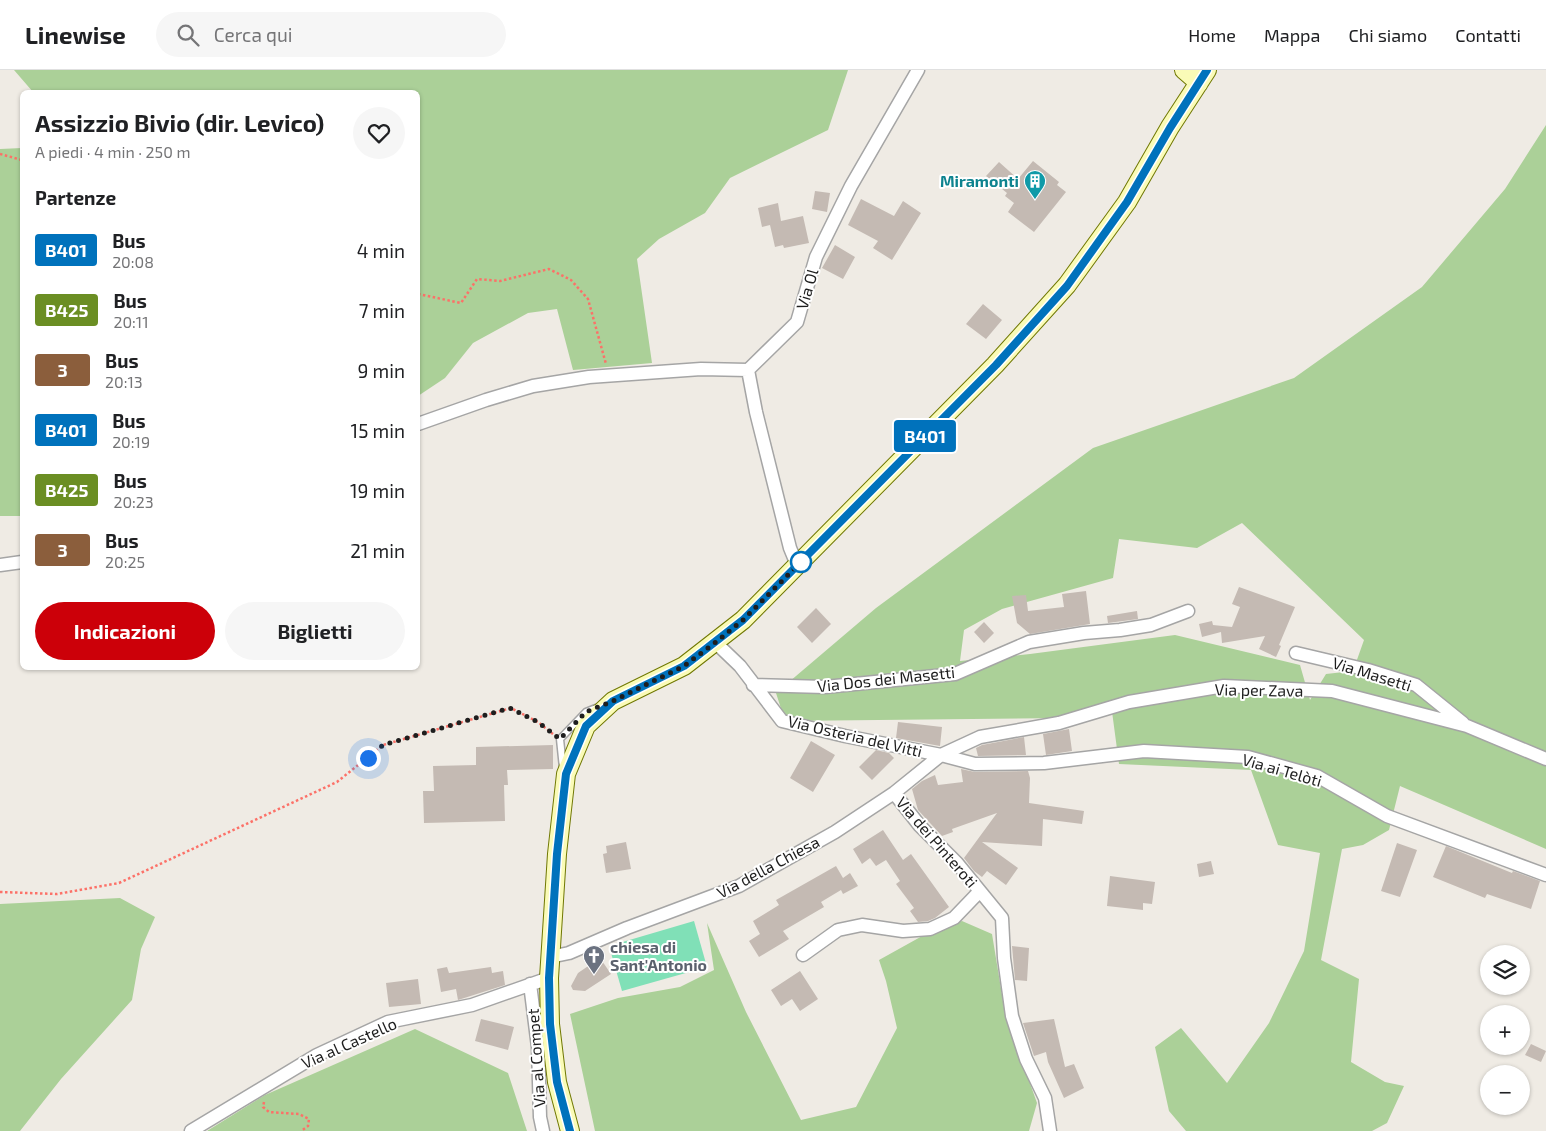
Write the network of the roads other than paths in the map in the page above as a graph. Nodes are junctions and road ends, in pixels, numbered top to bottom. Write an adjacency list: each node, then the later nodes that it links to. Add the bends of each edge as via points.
1 (918, 70): 4 (street, Via Ol, via 851,186 816,257 797,322)
2 (1184, 70): 3 (main road)
3 (1203, 76): 8 (main road, via 1127,202 1067,286 996,365)
4 (748, 370): 5 (street, via 701,368 589,376 533,386); 8 (street)
5 (420, 423)
6 (20, 562): 7 (street)
7 (0, 565)
8 (797, 566): 10 (main road)
9 (1188, 611): 12 (street, Via Dos dei Masetti, via 1151,625 1030,642 955,674 825,687)
10 (716, 642): 12 (street, Via Osteria del Vitti, via 740,666); 13 (main road, via 684,666)
11 (1296, 653): 14 (street, Via Masetti, via 1368,670 1416,686)
12 (753, 685): 15 (street, Via Osteria del Vitti, via 782,721)
13 (613, 701): 17 (main road, via 586,726); 17 (lane, via 586,712 560,739)
14 (1466, 726): 15 (street, Via per Zava, via 1332,691 1224,686 1128,702 1059,723 980,737); 16 (street, Via per Zava)
15 (941, 755): 18 (street, Via della Chiesa); 19 (street, Via ai Telòti, via 975,764 1044,764 1144,751 1248,757 1317,776 1387,816)
16 (1546, 758)
17 (566, 774): 22 (main road)
18 (894, 793): 20 (street, Via dei Pinteroti); 22 (street, Via della Chiesa, via 835,832 739,886 570,953)
19 (1546, 875)
20 (979, 892): 21 (street, Via dei Pinteroti, via 954,918 930,929 903,932 862,925 838,930); 28 (street, Via dei Pinteroti, via 1002,918 1012,1016 1026,1059 1045,1098)
21 (803, 955)
22 (550, 957): 23 (main road)
23 (549, 978): 24 (street, Via al Castello); 27 (main road, via 557,1082)
24 (530, 984): 25 (street, Via al Castello, via 472,1005 388,1022 317,1055); 26 (street, Via al Compet, via 538,1047 540,1117)
25 (191, 1131)
26 (544, 1131)
27 (570, 1131)
28 (1050, 1131)

